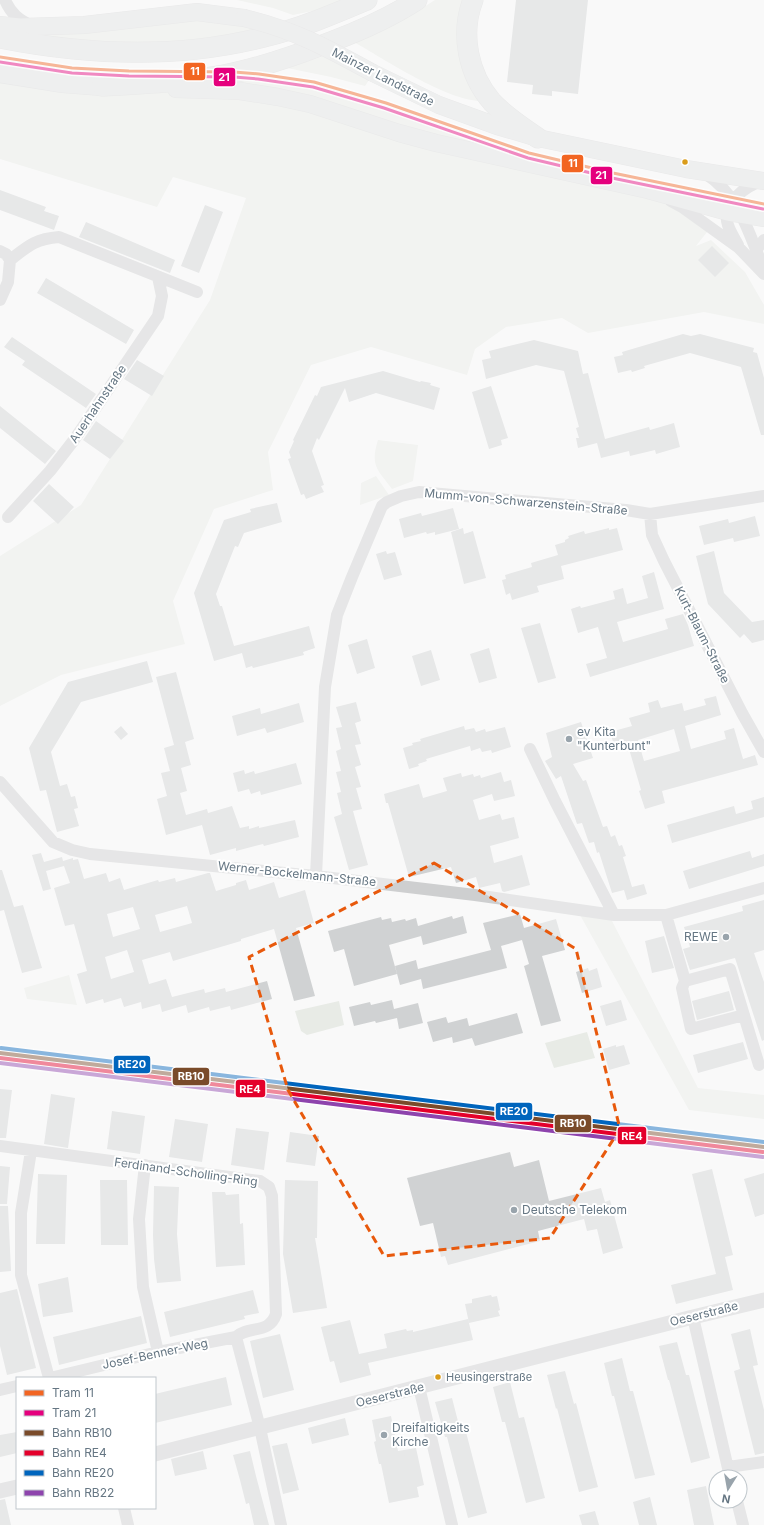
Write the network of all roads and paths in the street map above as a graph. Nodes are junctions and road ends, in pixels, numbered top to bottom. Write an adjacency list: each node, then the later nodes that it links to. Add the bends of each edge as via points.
1 (1, 0): 6 (street)
2 (5, 0): 8 (street, via 12,13)
3 (366, 0): 9 (highway, via 340,12 265,37 219,47 177,52 121,52)
4 (417, 0): 11 (highway, via 378,22 297,56 224,74 179,81)
5 (473, 0): 12 (highway, via 467,24 466,44 480,84 492,102)
6 (0, 3)
7 (0, 25): 8 (main road, Mainzer Landstraße)
8 (33, 27): 12 (main road, Mainzer Landstraße, bridge, via 84,25 192,12 244,18 309,39 439,105)
9 (0, 38)
10 (0, 73): 11 (main road)
11 (102, 86): 15 (main road, via 240,91 278,97 310,104 436,143)
12 (538, 138): 13 (main road, Mainzer Landstraße)
13 (704, 172): 14 (main road, Mainzer Landstraße); 16 (street, via 721,185)
14 (763, 181): 16 (street, via 746,188)
15 (648, 190): 16 (main road); 19 (street, via 682,207)
16 (734, 209): 17 (main road); 19 (street, via 728,225); 20 (street)
17 (764, 218)
18 (764, 240): 20 (street)
19 (740, 248): 24 (street)
20 (756, 250): 23 (street)
21 (0, 251): 22 (street)
22 (10, 260): 25 (street, via 34,242 59,237); 27 (street, via 8,282)
23 (764, 270)
24 (764, 274)
25 (158, 277): 26 (street); 30 (street, Auerhahnstraße, via 162,296 158,316 60,458)
26 (197, 292)
27 (0, 300)
28 (764, 496): 29 (street, Mumm-von-Schwarzenstein-Straße)
29 (650, 514): 32 (street, Kurt-Blaum-Straße, via 652,535 664,561); 34 (street, Mumm-von-Schwarzenstein-Straße, via 419,492 401,496 382,506 337,615 324,687)
30 (8, 518)
31 (530, 749): 36 (street)
32 (764, 752)
33 (2, 785): 34 (street, Werner-Bockelmann-Straße, via 53,842 72,850 90,854)
34 (316, 876): 36 (street, Werner-Bockelmann-Straße)
35 (764, 888): 37 (street, Werner-Bockelmann-Straße)
36 (614, 915): 37 (street, Werner-Bockelmann-Straße)
37 (666, 916): 38 (street)
38 (685, 981): 39 (street, via 730,968); 39 (street, via 682,988 691,1028)
39 (744, 1015): 40 (street)
40 (759, 1065)
41 (0, 1146): 42 (street, Ferdinand-Scholling-Ring)
42 (31, 1151): 43 (street, Ferdinand-Scholling-Ring); 49 (street, via 21,1213 21,1275)
43 (145, 1165): 46 (street, Ferdinand-Scholling-Ring, via 260,1181 269,1187 272,1196 276,1314 273,1322 266,1327); 47 (street, via 139,1219 143,1287)
44 (764, 1300): 45 (street, Oeserstraße)
45 (693, 1317): 52 (street, Oeserstraße); 57 (street)
46 (236, 1337): 47 (street, Josef-Benner-Weg); 54 (street)
47 (158, 1352): 48 (street, Josef-Benner-Weg)
48 (88, 1374): 50 (street, Josef-Benner-Weg)
49 (49, 1377)
50 (59, 1377)
51 (16, 1386): 53 (street)
52 (419, 1387): 54 (street, Oeserstraße); 65 (street)
53 (0, 1390)
54 (260, 1428): 55 (street, Oeserstraße); 64 (street)
55 (156, 1454)
56 (764, 1462): 58 (street)
57 (728, 1469)
58 (740, 1469)
59 (16, 1487): 60 (street)
60 (0, 1491)
61 (124, 1509): 63 (street)
62 (739, 1509): 66 (street)
63 (128, 1525)
64 (281, 1525)
65 (452, 1525)
66 (743, 1525)

